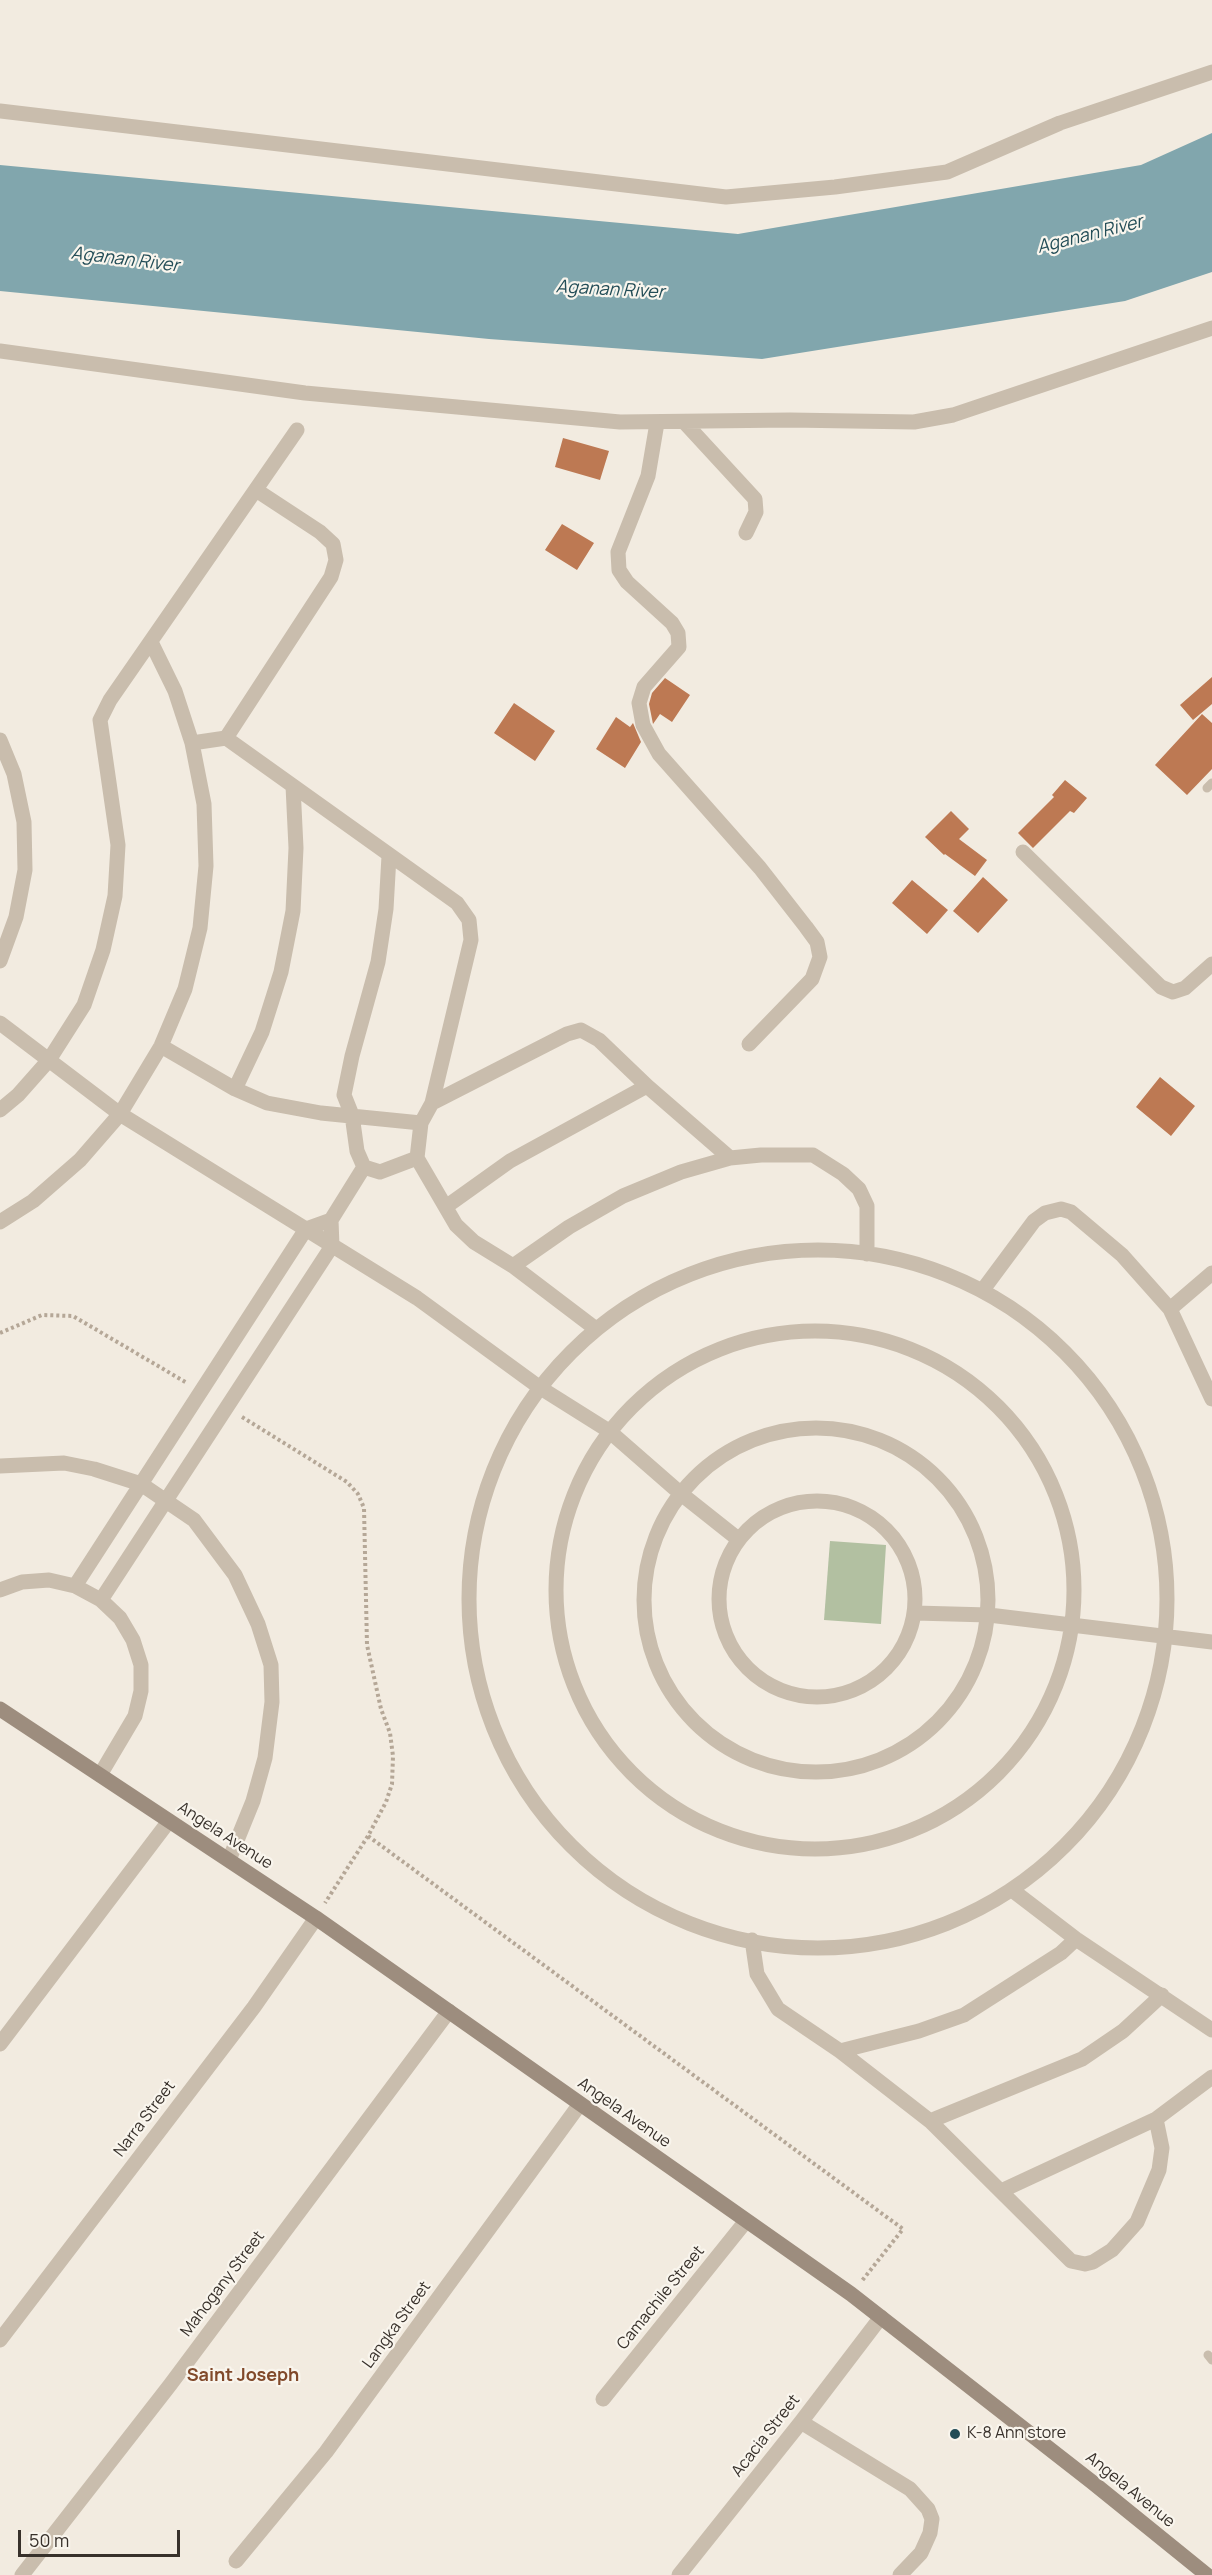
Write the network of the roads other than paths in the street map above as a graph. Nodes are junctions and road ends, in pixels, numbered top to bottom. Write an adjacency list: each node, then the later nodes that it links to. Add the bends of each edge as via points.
1 (1212, 72): 2 (street, via 1060,123 947,172 726,196)
2 (0, 111)
3 (1212, 328): 6 (street, via 963,412 914,422)
4 (0, 351): 5 (street, via 305,393)
5 (657, 423): 6 (street); 20 (street, via 648,476 618,552 619,570 627,582 672,622 678,633 679,647 644,687 639,703 643,725 659,754 807,927 817,942 820,957 812,979)
6 (685, 423): 9 (street, via 755,499 756,512)
7 (297, 429): 8 (street)
8 (256, 490): 10 (street); 11 (street, via 320,532 333,544 336,560 331,577)
9 (746, 533)
10 (151, 642): 13 (street, via 175,691); 22 (street, via 100,720 118,845 115,896 103,950 84,1005)
11 (226, 738): 13 (street); 14 (street)
12 (0, 740): 17 (street, via 14,774 24,822 25,870 16,917)
13 (192, 743): 21 (street, via 204,804 206,866 200,928 185,989)
14 (293, 786): 16 (street); 24 (street, via 293,911 281,972 262,1032)
15 (1023, 852): 18 (street, via 1161,987 1173,992 1185,988)
16 (389, 856): 25 (street, via 457,903 469,920 471,940); 28 (street, via 378,962 344,1095)
17 (0, 961)
18 (1212, 964)
19 (0, 1023): 22 (street)
20 (749, 1044)
21 (161, 1046): 24 (street); 27 (street)
22 (49, 1060): 26 (street); 27 (street)
23 (647, 1086): 25 (street, via 599,1040 581,1030); 31 (street); 33 (street, via 510,1161)
24 (235, 1089): 28 (street, via 285,1108)
25 (432, 1103): 29 (street)
26 (0, 1110)
27 (120, 1114): 35 (street, via 80,1160); 36 (street)
28 (352, 1115): 29 (street); 32 (street, via 357,1151)
29 (422, 1124): 30 (street)
30 (417, 1158): 32 (street, via 380,1172); 33 (street)
31 (730, 1158): 38 (street, via 813,1155 843,1174 859,1189 867,1206); 39 (street, via 681,1172 623,1196)
32 (364, 1167): 34 (street)
33 (447, 1206): 39 (street, via 456,1226)
34 (331, 1220): 36 (street); 37 (street)
35 (0, 1222)
36 (306, 1229): 37 (street); 48 (street)
37 (332, 1245): 44 (street, via 417,1298); 50 (street)
38 (867, 1254): 41 (street, via 921,1266); 43 (street, via 809,1251 751,1257 696,1272 644,1297)
39 (513, 1266): 43 (street)
40 (1212, 1273): 42 (street)
41 (982, 1291): 42 (street, via 1034,1221 1061,1209 1071,1212 1122,1255); 58 (street, via 1050,1338 1083,1372 1111,1409 1134,1450 1152,1494 1163,1539)
42 (1170, 1309): 45 (street)
43 (596, 1329): 44 (street)
44 (539, 1387): 46 (street); 67 (street, via 494,1465 479,1508 470,1552 469,1642 492,1729 537,1808 566,1842 600,1872 677,1919)
45 (1212, 1398)
46 (609, 1431): 49 (street); 57 (street, via 642,1396 681,1368 724,1347 771,1335 819,1331 867,1336 913,1350 956,1372 994,1402 1026,1438 1051,1479 1067,1524 1076,1571); 57 (street, via 588,1463 560,1535 555,1610 561,1648 589,1719 611,1751 667,1803 735,1837 811,1849 849,1847 923,1826 957,1808 988,1785 1037,1727 1055,1693)
47 (0, 1466): 48 (street, via 64,1463)
48 (141, 1484): 50 (street); 52 (street)
49 (680, 1493): 51 (street); 56 (street, via 717,1458 755,1438 798,1428 842,1429 884,1441 921,1463 952,1493 975,1530 987,1572); 56 (street, via 652,1543 644,1574 647,1639 657,1670 694,1723 748,1758 812,1772 855,1767 905,1748 932,1728 954,1704 983,1647)
50 (167, 1501): 54 (street); 63 (street, via 194,1521 235,1575 258,1624 271,1665 272,1702 265,1758)
51 (738, 1539): 55 (street, via 763,1516 786,1505 835,1502 860,1510 881,1523 902,1549 915,1588); 55 (street, via 721,1576 718,1599 722,1624 730,1646 745,1666 786,1692 835,1695 879,1676 896,1658)
52 (75, 1586): 53 (street, via 49,1580 22,1582); 54 (street)
53 (0, 1590)
54 (101, 1600): 61 (street, via 120,1618 133,1640 141,1665 141,1691 135,1716)
55 (915, 1613): 56 (street)
56 (988, 1615): 57 (street)
57 (1074, 1626): 58 (street)
58 (1169, 1639): 59 (street); 64 (street, via 1143,1730 1120,1775 1091,1817 1057,1854)
59 (1212, 1642)
60 (2, 1716): 61 (main road, Angela Avenue)
61 (100, 1775): 62 (main road, Angela Avenue)
62 (169, 1821): 63 (main road, Angela Avenue); 71 (street)
63 (229, 1860): 65 (main road, Angela Avenue)
64 (1012, 1890): 66 (street); 67 (street, via 939,1926 897,1939 809,1948)
65 (316, 1918): 69 (main road, Angela Avenue); 80 (street, Narra Street, via 254,2007)
66 (1076, 1939): 68 (street); 72 (street, via 1061,1953 964,2015)
67 (752, 1940): 72 (street, via 757,1974 778,2009)
68 (1162, 1995): 70 (street); 76 (street, via 1123,2031 1082,2059)
69 (448, 2011): 74 (main road, Angela Avenue); 84 (street, Mahogany Street, via 171,2385)
70 (1212, 2030)
71 (0, 2044)
72 (840, 2051): 76 (street)
73 (1212, 2077): 75 (street)
74 (580, 2104): 78 (main road, Angela Avenue); 83 (street, Langka Street, via 326,2452)
75 (1156, 2119): 77 (street); 77 (street, via 1162,2148 1159,2170 1137,2222 1112,2250 1093,2262 1071,2260)
76 (930, 2121): 77 (street)
77 (1001, 2191)
78 (746, 2221): 79 (main road, Angela Avenue); 81 (street, Camachile Street)
79 (880, 2317): 82 (street, Acacia Street); 87 (main road, Angela Avenue)
80 (0, 2340)
81 (603, 2398)
82 (801, 2422): 85 (street, Acacia Street); 86 (street, via 910,2489 928,2509 932,2518 930,2533 921,2553)
83 (236, 2561)
84 (22, 2575)
85 (679, 2575)
86 (900, 2575)
87 (1207, 2575)

